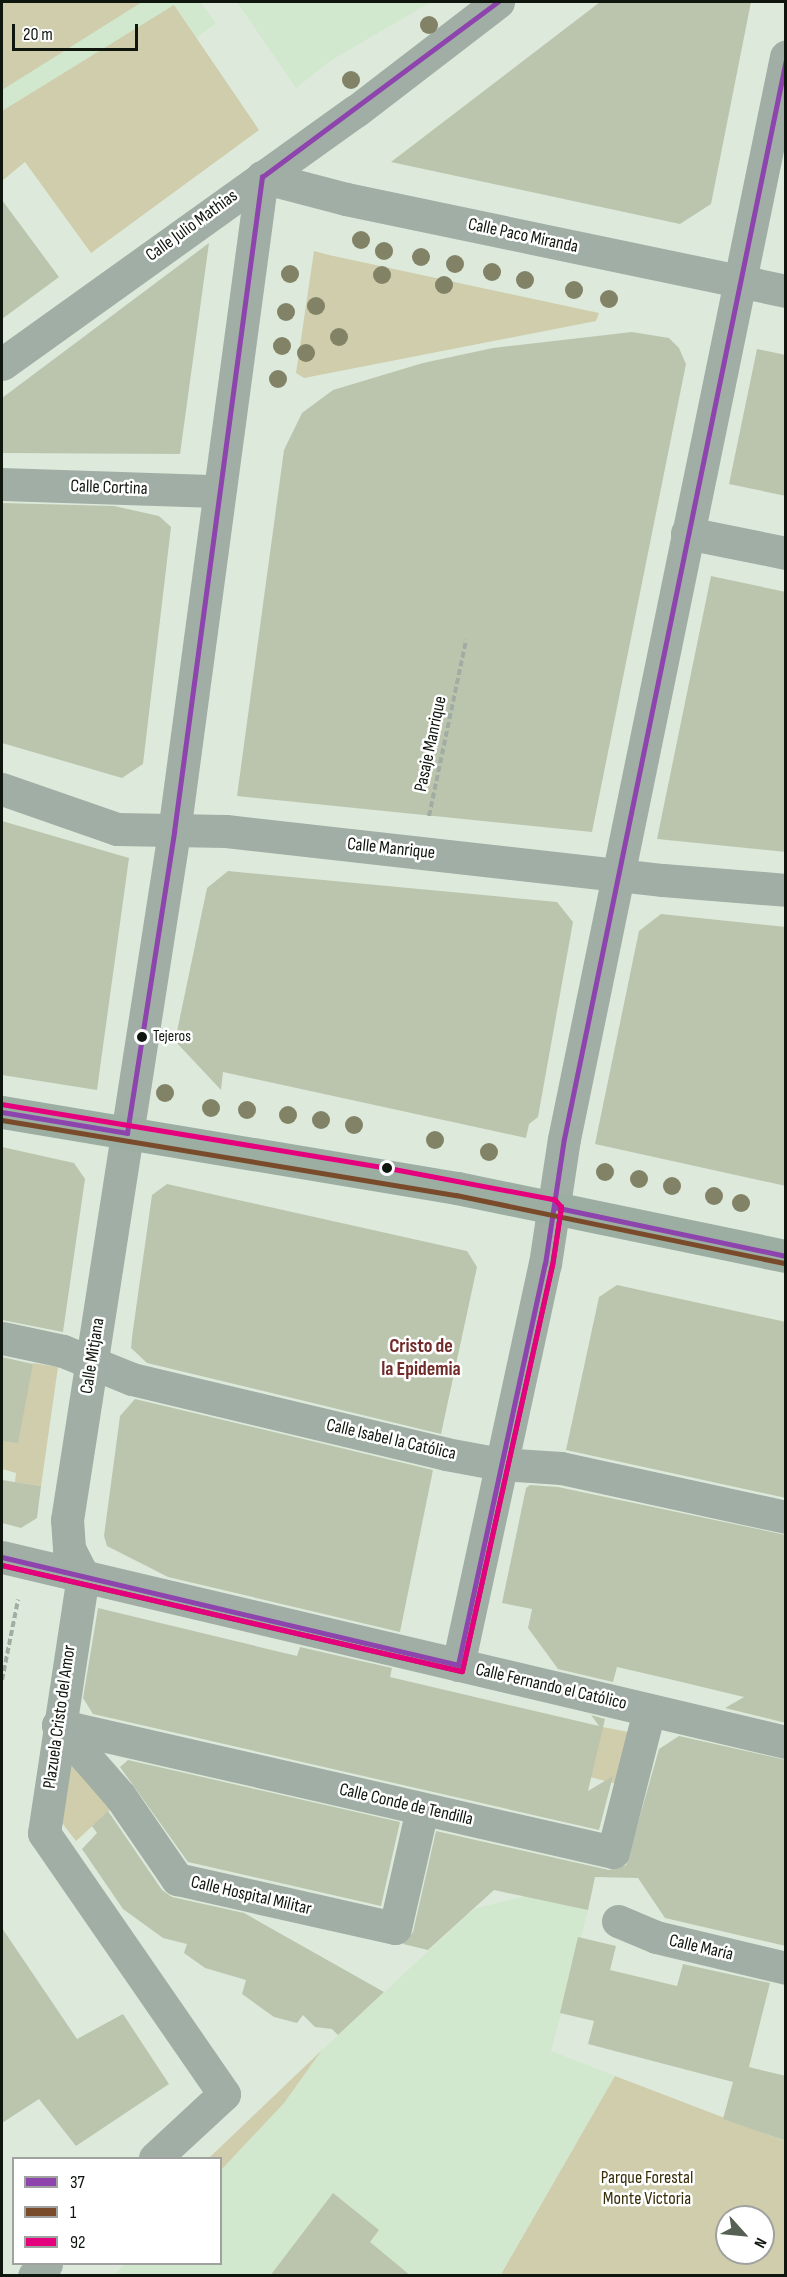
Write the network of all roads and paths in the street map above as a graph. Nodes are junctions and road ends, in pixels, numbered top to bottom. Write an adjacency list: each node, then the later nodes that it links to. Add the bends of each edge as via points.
1 (498, 2): 3 (street, Calle Julio Mathias)
2 (786, 57): 4 (street)
3 (262, 177): 4 (street, Calle Paco Miranda, via 346,199); 6 (street, Calle Julio Mathias); 8 (street, Calle Mitjana)
4 (740, 282): 5 (street, Calle Paco Miranda); 9 (street)
5 (786, 291)
6 (2, 364)
7 (2, 484): 8 (street, Calle Cortina)
8 (217, 491): 13 (street, Calle Mitjana)
9 (687, 533): 10 (street); 15 (street)
10 (786, 553)
11 (466, 640): 14 (path, Pasaje Manrique)
12 (2, 789): 13 (street, Calle Manrique, via 117,829)
13 (174, 832): 14 (street, Calle Manrique, via 226,831); 18 (street, Calle Mitjana)
14 (422, 852): 15 (street, Calle Manrique)
15 (618, 875): 16 (street, Calle Manrique); 19 (street)
16 (786, 890)
17 (2, 1112): 18 (main road)
18 (127, 1134): 19 (main road); 22 (street, Calle Mitjana)
19 (554, 1207): 20 (main road); 23 (street)
20 (786, 1256)
21 (2, 1338): 22 (street, Calle Isabel la Católica, via 63,1351)
22 (93, 1363): 23 (street, Calle Isabel la Católica, via 132,1379); 26 (street, Calle Mitjana, via 67,1520 69,1548)
23 (500, 1464): 24 (street, Calle Isabel la Católica, via 561,1468); 28 (street)
24 (786, 1517)
25 (2, 1557): 26 (street, Calle Fernando el Católico)
26 (83, 1576): 28 (street, Calle Fernando el Católico); 31 (street, Plazuela Cristo del Amor)
27 (17, 1605): 29 (path)
28 (458, 1665): 30 (street, Calle Fernando el Católico)
29 (2, 1678)
30 (650, 1711): 32 (street, Calle Fernando el Católico); 33 (street, Calle Conde de Tendilla, via 613,1851)
31 (58, 1725): 33 (street, Calle Conde de Tendilla); 33 (street, Calle Hospital Militar, via 120,1797 177,1879 188,1882 395,1928); 36 (street, Plazuela Cristo del Amor, via 44,1833 224,2094)
32 (786, 1742)
33 (422, 1809)
34 (618, 1921): 35 (street, Calle María, via 656,1937)
35 (786, 1968)
36 (156, 2157)
37 (45, 2265): 38 (street)
38 (34, 2276)

